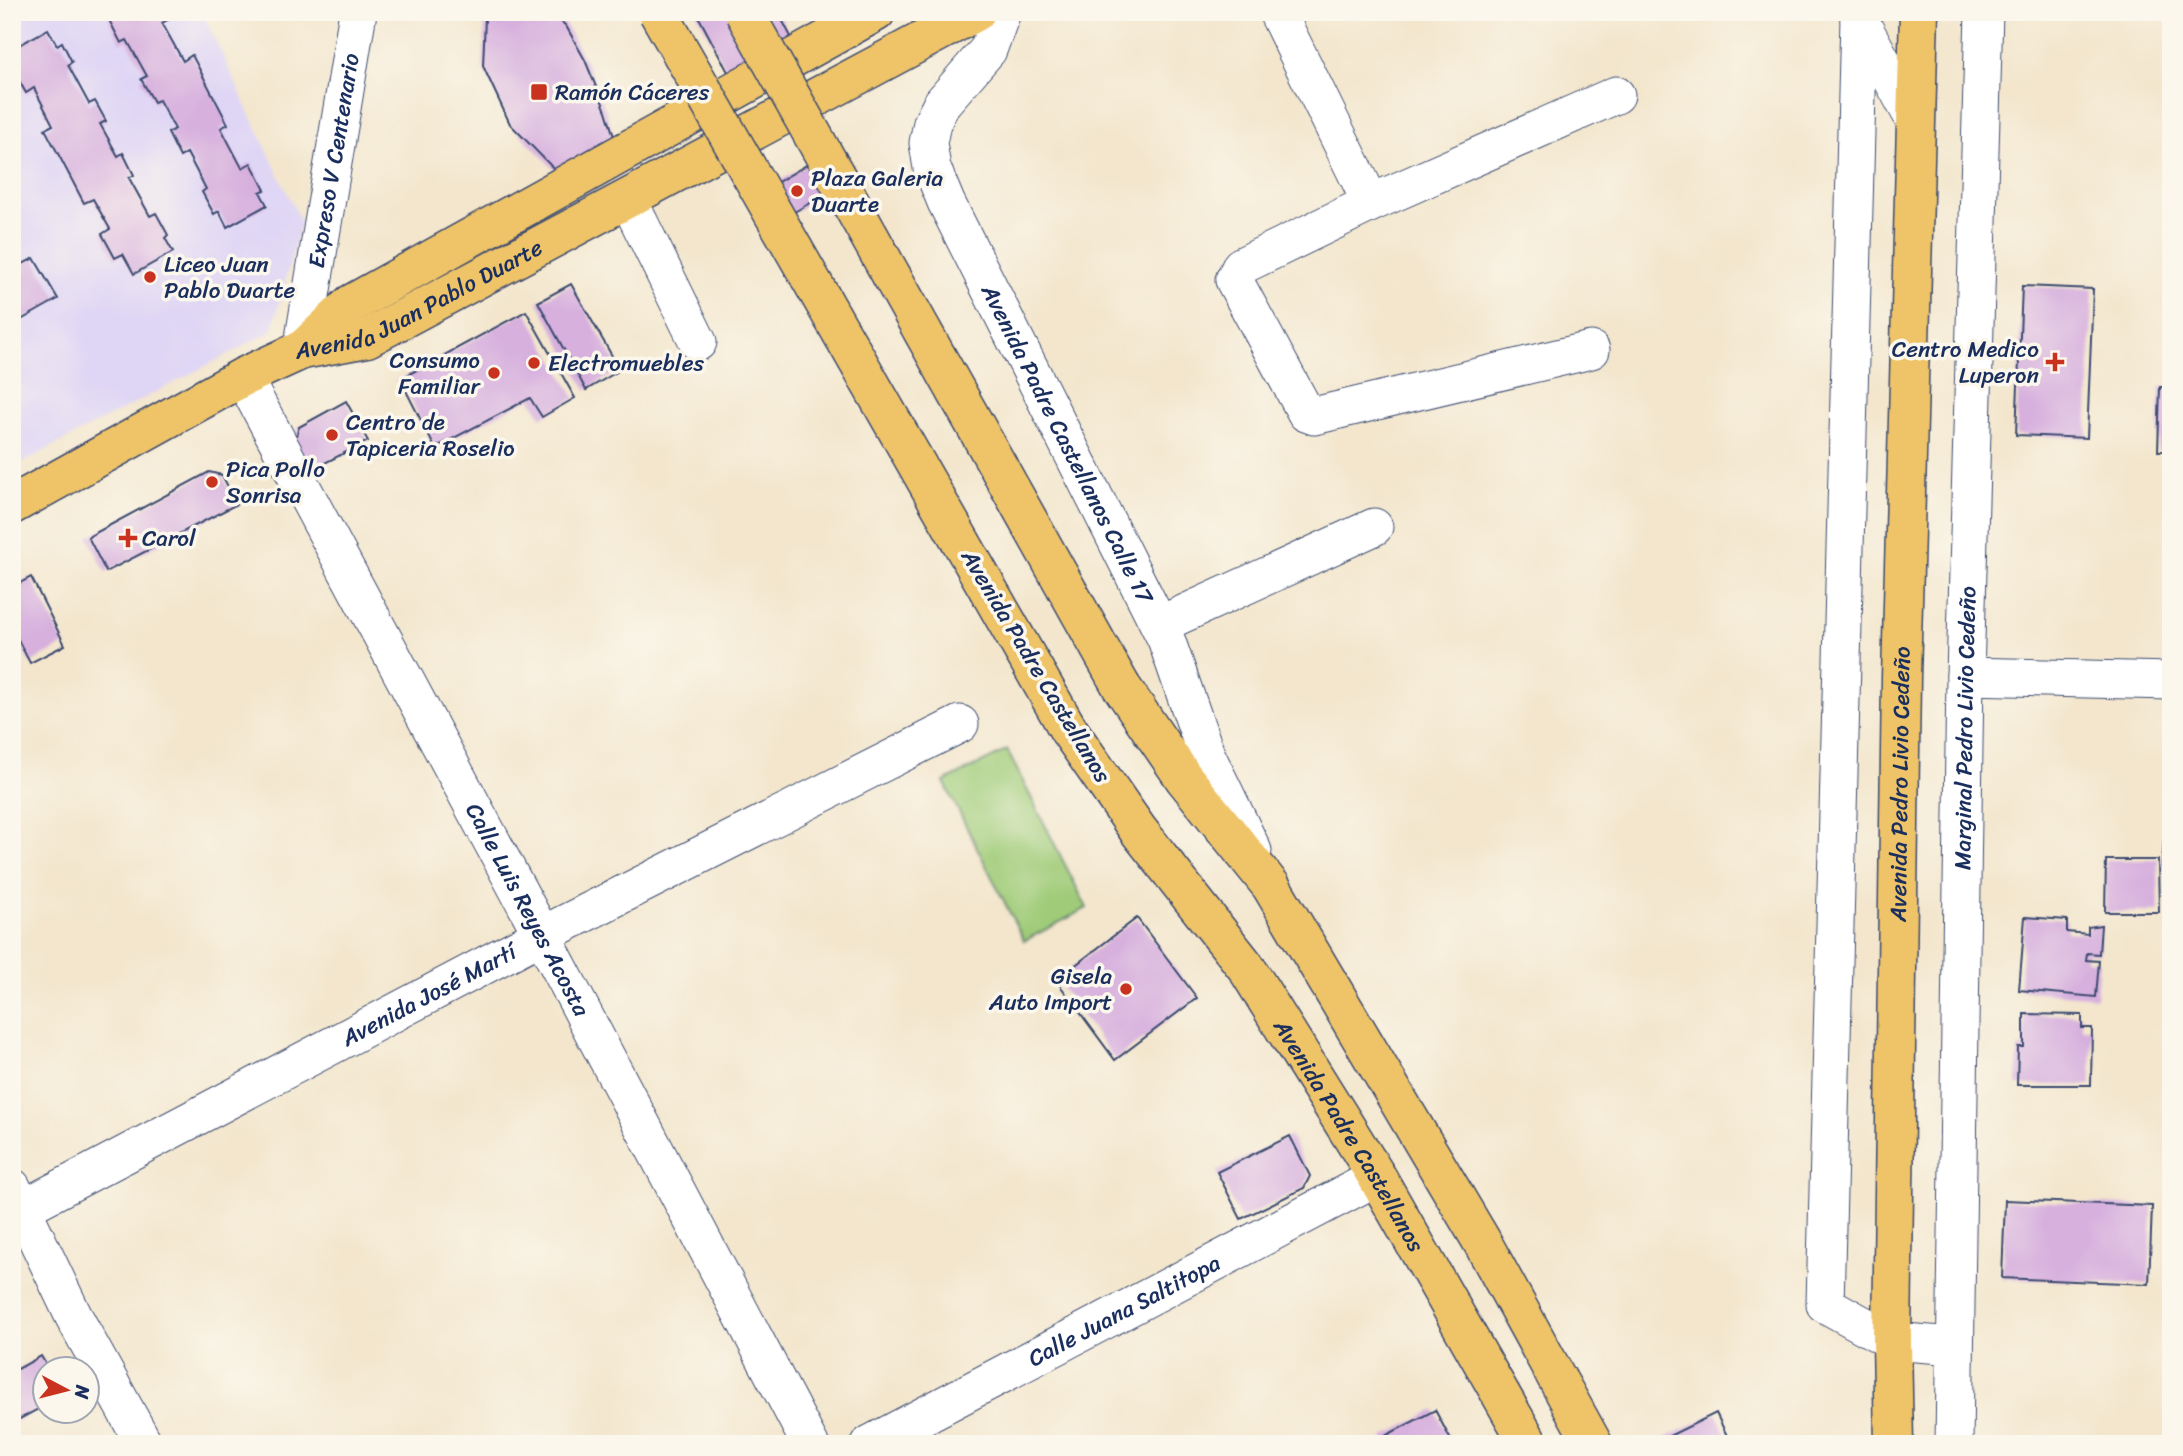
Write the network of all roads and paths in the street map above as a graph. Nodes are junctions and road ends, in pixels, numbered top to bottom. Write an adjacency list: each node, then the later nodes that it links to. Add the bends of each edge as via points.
1 (358, 12): 16 (street, Expreso V Centenario)
2 (658, 12): 27 (main road, Avenida Padre Castellanos, bridge, via 1068,729 1138,830 1247,967)
3 (744, 12): 25 (main road, bridge, via 1121,686 1184,778)
4 (876, 12): 16 (main road, Avenida Juan Pablo Duarte, via 352,304)
5 (976, 12): 13 (main road, Avenida Juan Pablo Duarte)
6 (1002, 12): 21 (street, Avenida Padre Castellanos Calle 17, via 988,50 942,103 932,123 928,144 932,169)
7 (1277, 12): 14 (street)
8 (1919, 12): 12 (main road, Avenida Pedro Livio Cedeño)
9 (1984, 12): 22 (street, Marginal Pedro Livio Cedeño)
10 (1857, 15): 12 (street); 29 (street, via 1825,1304)
11 (1616, 95): 14 (street)
12 (1916, 124): 29 (main road, Avenida Pedro Livio Cedeño, via 1901,692)
13 (628, 199): 15 (street); 16 (main road, Avenida Juan Pablo Duarte, via 367,338)
14 (1371, 203): 17 (street, via 1241,266 1236,273 1234,280 1306,413 1319,415)
15 (698, 342)
16 (302, 350): 18 (main road)
17 (1591, 350)
18 (243, 377): 19 (main road); 26 (street, Calle Luis Reyes Acosta)
19 (12, 505)
20 (1374, 527): 21 (street)
21 (1159, 625): 25 (street, Avenida Padre Castellanos Calle 17, via 1206,754)
22 (1965, 676): 23 (street); 30 (street, Marginal Pedro Livio Cedeño)
23 (2171, 681)
24 (960, 724): 26 (street, Avenida José Martí)
25 (1271, 886): 36 (main road, via 1480,1240)
26 (542, 935): 28 (street, Avenida José Martí); 33 (street, Calle Luis Reyes Acosta)
27 (1377, 1177): 31 (street, Calle Juana Saltitopa); 35 (main road, Avenida Padre Castellanos)
28 (16, 1203): 32 (street)
29 (1892, 1341): 30 (street); 37 (main road); 38 (main road, Avenida Pedro Livio Cedeño)
30 (1954, 1346): 39 (street, Marginal Pedro Livio Cedeño)
31 (924, 1432): 34 (street, Calle Juana Saltitopa)
32 (144, 1444)
33 (810, 1444)
34 (870, 1444)
35 (1529, 1444)
36 (1592, 1444)
37 (1868, 1444)
38 (1894, 1444)
39 (1954, 1444)

